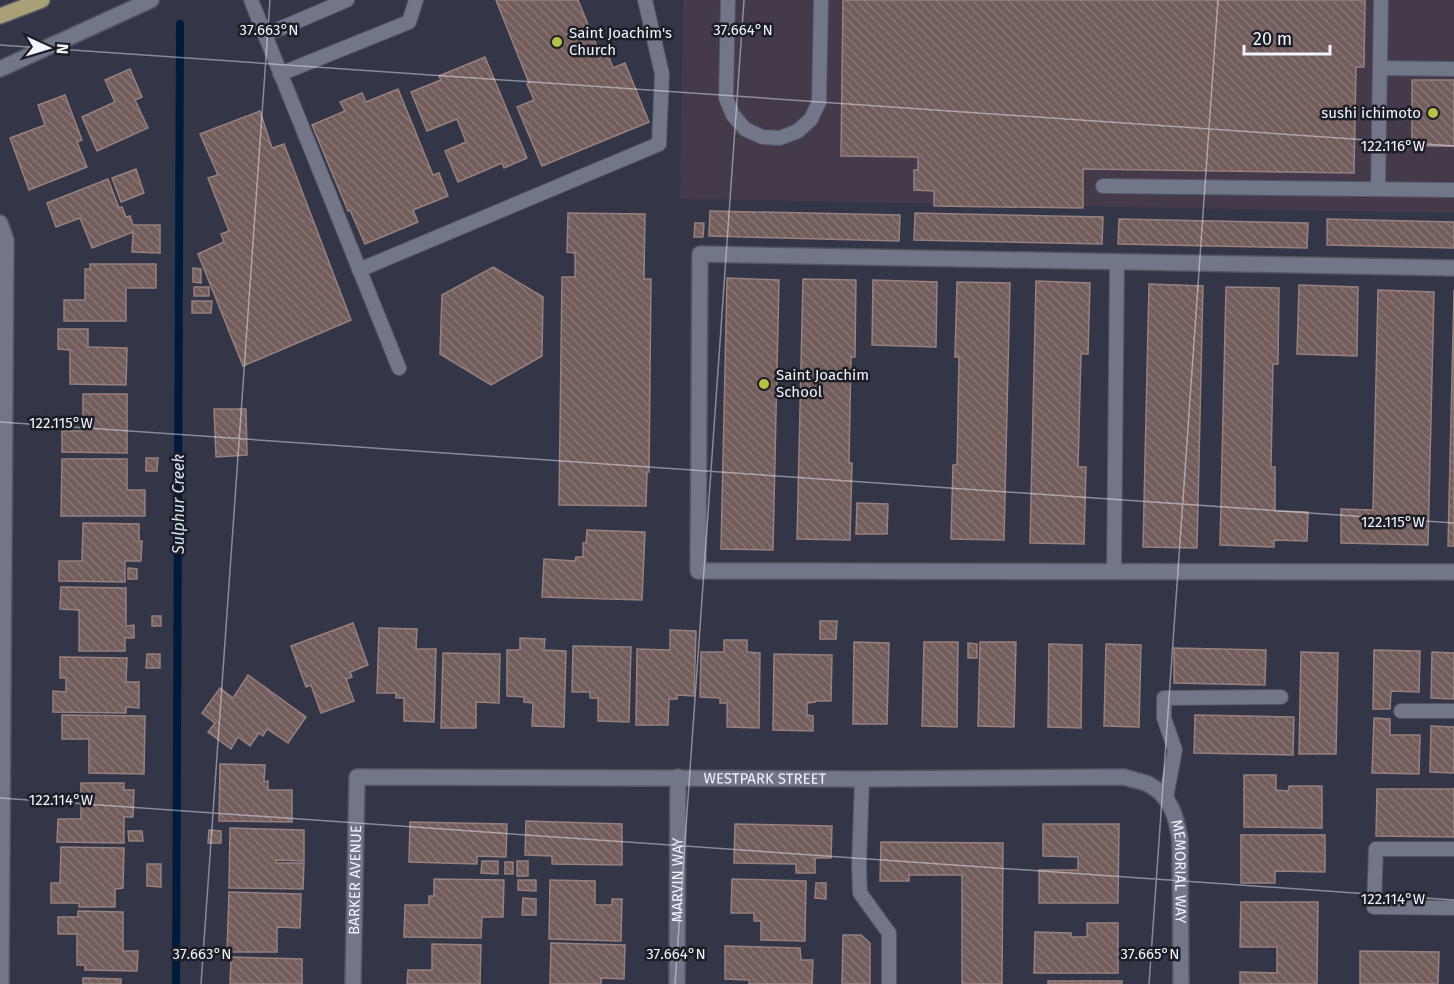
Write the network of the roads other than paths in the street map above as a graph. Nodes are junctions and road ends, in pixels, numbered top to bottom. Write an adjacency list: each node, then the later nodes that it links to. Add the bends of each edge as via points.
1 (42, 0): 10 (main road)
2 (151, 0): 13 (street)
3 (251, 0): 11 (lane)
4 (347, 0): 11 (lane)
5 (416, 0): 15 (lane, via 409,22)
6 (645, 0): 22 (lane, via 662,74 659,144)
7 (728, 0): 8 (lane, via 726,98 745,129 762,137 780,138 798,131 812,119 819,102)
8 (821, 0)
9 (1381, 0): 12 (lane)
10 (0, 16)
11 (264, 34): 15 (lane)
12 (1380, 68): 14 (lane); 17 (lane)
13 (0, 69)
14 (1454, 69)
15 (280, 74): 22 (lane)
16 (1103, 186): 17 (lane)
17 (1378, 189): 18 (lane)
18 (1454, 190)
19 (0, 223): 31 (street, via 6,240)
20 (1117, 261): 21 (street); 24 (lane); 24 (street, via 700,254 698,571)
21 (1454, 268)
22 (359, 270): 23 (lane)
23 (399, 368)
24 (1114, 572): 25 (street)
25 (1454, 572)
26 (1281, 697): 33 (lane, via 1164,698 1164,718 1176,750)
27 (1401, 711): 28 (lane)
28 (1454, 711)
29 (357, 777): 30 (street, WESTPARK STREET); 37 (street, BARKER AVENUE)
30 (678, 777): 32 (street, WESTPARK STREET); 38 (street, MARVIN WAY)
31 (1, 779): 36 (street)
32 (862, 779): 33 (street, WESTPARK STREET, via 1125,777 1148,784); 39 (lane, via 860,893 889,933)
33 (1166, 798): 40 (street, MEMORIAL WAY, via 1176,816 1180,839)
34 (1454, 849): 35 (lane, via 1376,849 1374,907)
35 (1454, 908)
36 (1, 984)
37 (352, 984)
38 (677, 984)
39 (889, 984)
40 (1181, 984)

